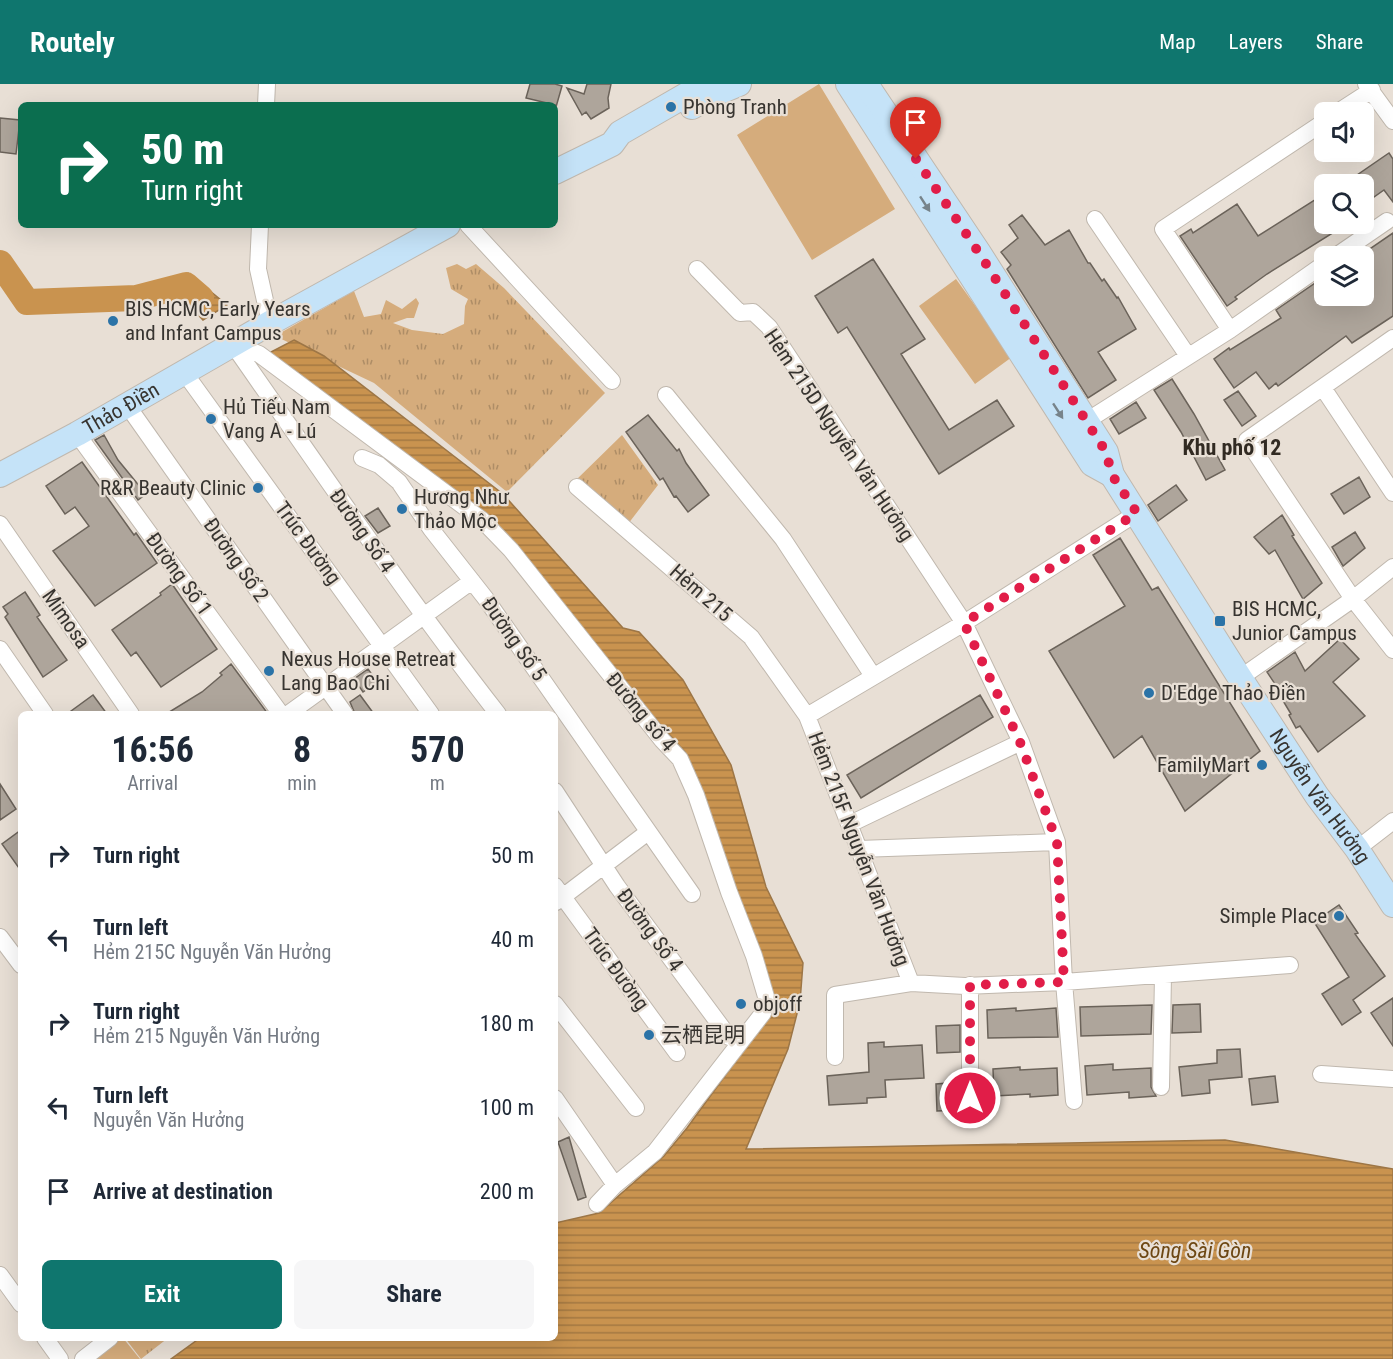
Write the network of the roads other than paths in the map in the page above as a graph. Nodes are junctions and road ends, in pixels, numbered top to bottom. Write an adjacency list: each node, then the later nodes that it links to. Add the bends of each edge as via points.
1 (267, 84): 7 (street)
2 (705, 84): 11 (main road, via 620,133)
3 (739, 84): 11 (main road, via 624,144)
4 (848, 84): 34 (main road, Nguyễn Văn Hưởng, one-way to 34, via 1092,465)
5 (866, 84): 31 (main road, Nguyễn Văn Hưởng)
6 (1369, 87): 8 (street); 9 (street)
7 (266, 102)
8 (1350, 102)
9 (1393, 121)
10 (1314, 129): 22 (street, via 1163,229)
11 (612, 144): 12 (main road)
12 (558, 171)
13 (1095, 219): 25 (street)
14 (1387, 221): 18 (street)
15 (260, 228): 21 (street, via 258,269)
16 (443, 228): 21 (main road)
17 (471, 228): 27 (street)
18 (1351, 246)
19 (697, 269): 44 (street, Hẻm 215D Nguyễn Văn Hưởng, via 740,313 753,312 769,327)
20 (1314, 271): 22 (street)
21 (270, 323): 24 (main road)
22 (1230, 330): 25 (street)
23 (1393, 338): 28 (street)
24 (238, 347): 26 (main road, Thảo Điền); 43 (street, Đường Số 4); 79 (street, Đường số 4, via 259,354 482,520 511,550 680,759 768,1000 763,1013)
25 (1188, 356): 31 (street)
26 (184, 372): 30 (main road, Thảo Điền); 45 (street, Trúc Đường)
27 (612, 381)
28 (1323, 388): 37 (street); 42 (street, via 1247,440)
29 (666, 395): 48 (street, via 783,539)
30 (127, 405): 32 (main road, Thảo Điền); 50 (street, Đường Số 2)
31 (1086, 422): 34 (main road, Nguyễn Văn Hưởng, via 1106,452)
32 (77, 434): 35 (main road, Thảo Điền); 53 (street, Đường Số 1)
33 (362, 458): 41 (street, Đường Số 5, via 379,465 399,482)
34 (1112, 475): 38 (main road, Nguyễn Văn Hưởng)
35 (0, 476)
36 (577, 487): 58 (street, Hẻm 215, via 751,637)
37 (1393, 493)
38 (1137, 513): 44 (street); 49 (main road, Nguyễn Văn Hưởng)
39 (0, 524): 52 (street, Mimosa)
40 (1393, 567): 42 (street)
41 (472, 581): 43 (street); 63 (street, Đường Số 5)
42 (1353, 599): 47 (street); 49 (street)
43 (423, 617): 45 (street); 57 (street, Đường Số 4)
44 (964, 623): 48 (street); 59 (street)
45 (382, 646): 50 (street); 56 (street, Trúc Đường)
46 (0, 649): 51 (street)
47 (1393, 650)
48 (873, 676): 58 (street)
49 (1240, 678): 66 (main road, Nguyễn Văn Hưởng)
50 (326, 687): 54 (street); 55 (street, Đường Số 2)
51 (43, 711)
52 (130, 711)
53 (278, 711)
54 (292, 711)
55 (343, 711)
56 (429, 711)
57 (496, 711)
58 (807, 716): 62 (street, Hẻm 215F Nguyễn Văn Hưởng)
59 (1020, 742): 62 (street); 64 (street)
60 (558, 796): 67 (street, Đường Số 4)
61 (1393, 821): 66 (street)
62 (849, 825): 65 (street, Hẻm 215F Nguyễn Văn Hưởng)
63 (648, 832): 67 (street); 68 (street, Đường Số 5)
64 (1057, 842): 65 (street); 75 (street)
65 (859, 849): 76 (street, Hẻm 215F Nguyễn Văn Hưởng)
66 (1356, 849): 70 (main road, Nguyễn Văn Hưởng)
67 (604, 866): 69 (street); 79 (street, Đường Số 4)
68 (692, 894)
69 (558, 895): 80 (street, Trúc Đường)
70 (1393, 905)
71 (0, 937): 72 (street)
72 (18, 962)
73 (1290, 965): 74 (street)
74 (1163, 975): 75 (street); 84 (street)
75 (1064, 982): 77 (street); 85 (street)
76 (911, 983): 77 (street); 81 (street, via 835,995)
77 (970, 985): 88 (street)
78 (558, 1008): 87 (street)
79 (733, 1044): 89 (street, via 655,1152)
80 (677, 1053)
81 (835, 1057)
82 (1321, 1074): 83 (street)
83 (1393, 1078)
84 (1161, 1087)
85 (1074, 1101)
86 (558, 1102): 89 (street)
87 (636, 1108)
88 (970, 1120)
89 (615, 1185): 90 (street)
90 (597, 1204)
91 (0, 1275): 92 (street)
92 (18, 1300)
93 (47, 1341): 95 (street)
94 (106, 1341): 96 (street)
95 (60, 1359)
96 (83, 1359)

